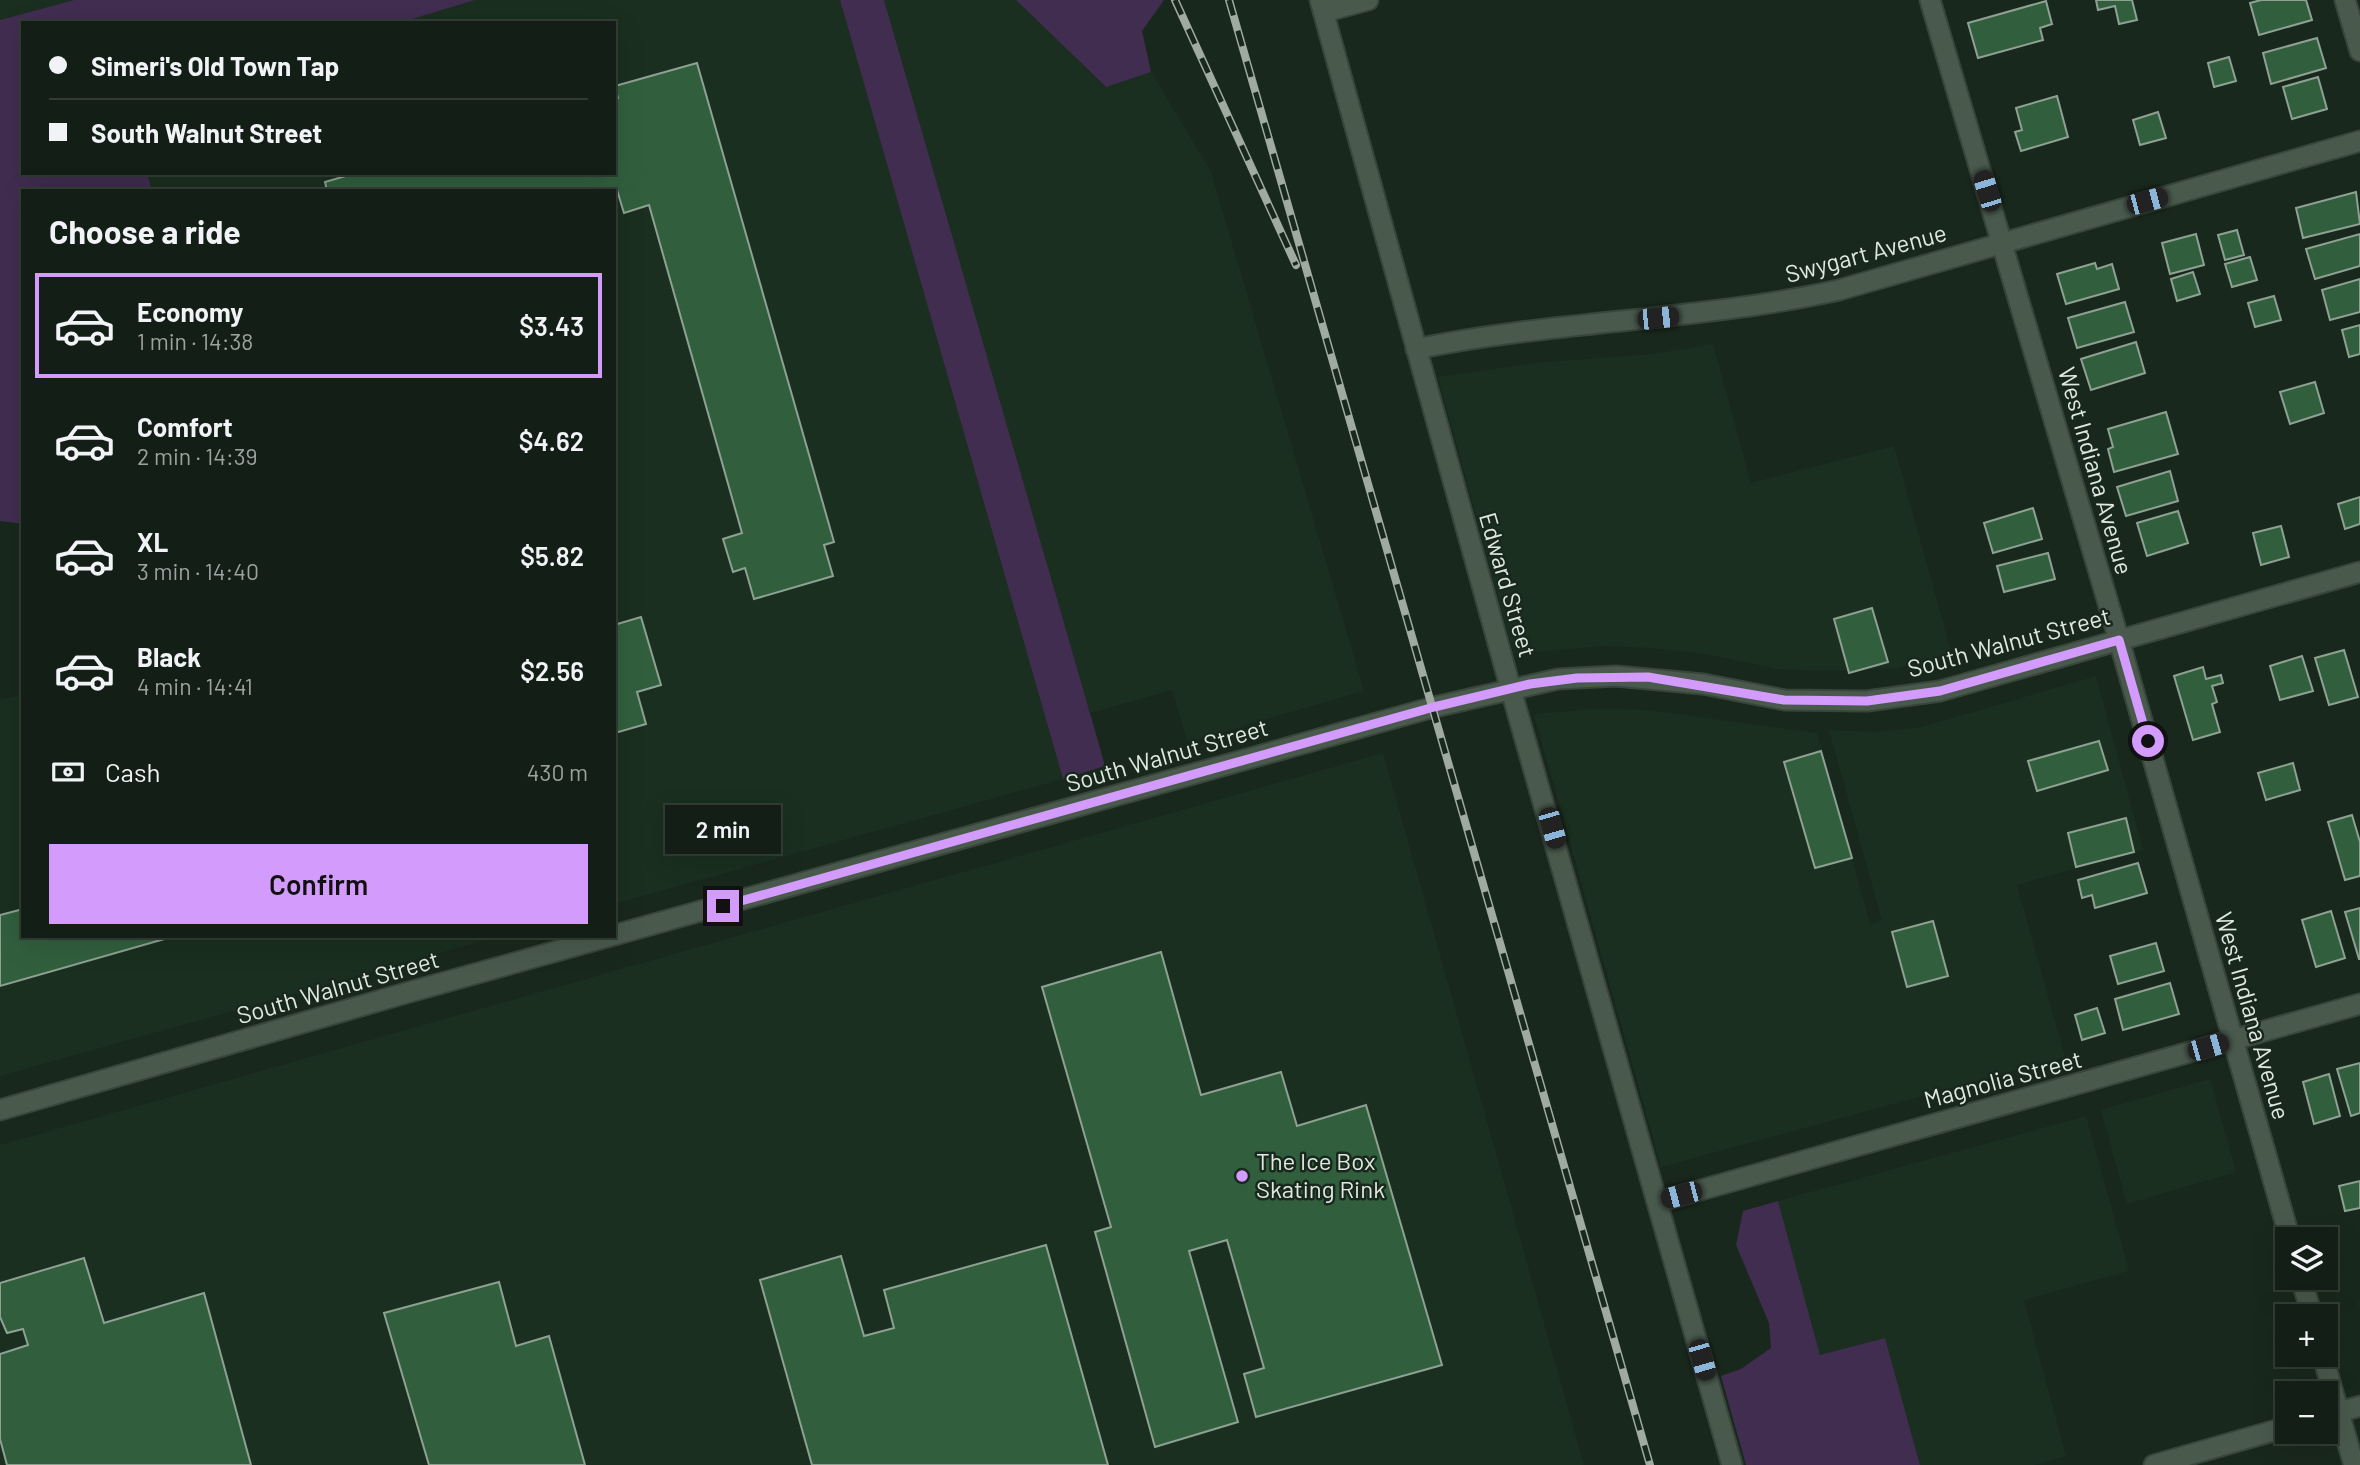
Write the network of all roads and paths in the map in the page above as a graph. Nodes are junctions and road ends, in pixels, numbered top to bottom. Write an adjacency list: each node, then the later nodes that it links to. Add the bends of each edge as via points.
1 (1368, 0): 4 (street)
2 (1930, 0): 7 (street, West Indiana Avenue)
3 (2345, 0): 5 (street)
4 (1322, 6): 8 (street, Edward Street)
5 (2360, 51)
6 (2360, 141): 7 (street, Swygart Avenue)
7 (2003, 241): 8 (street, Swygart Avenue, via 1787,302 1549,326); 10 (street, West Indiana Avenue)
8 (1416, 349): 11 (street, Edward Street)
9 (2360, 572): 10 (street, South Walnut Street)
10 (2119, 640): 11 (street, South Walnut Street, via 1940,691 1867,701 1784,700 1637,677 1558,679); 15 (street, West Indiana Avenue)
11 (1511, 690): 12 (street, South Walnut Street, via 1434,707); 17 (street, Edward Street)
12 (616, 935)
13 (604, 938): 16 (street, South Walnut Street)
14 (2360, 1004): 15 (street, Magnolia Street)
15 (2233, 1040): 17 (street, Magnolia Street); 18 (street, West Indiana Avenue)
16 (0, 1110)
17 (1658, 1202): 23 (street, Edward Street)
18 (2287, 1227)
19 (2360, 1406): 20 (street)
20 (2338, 1412)
21 (2338, 1428): 25 (street)
22 (2275, 1430): 24 (street)
23 (1732, 1465)
24 (2154, 1465)
25 (2354, 1465)

